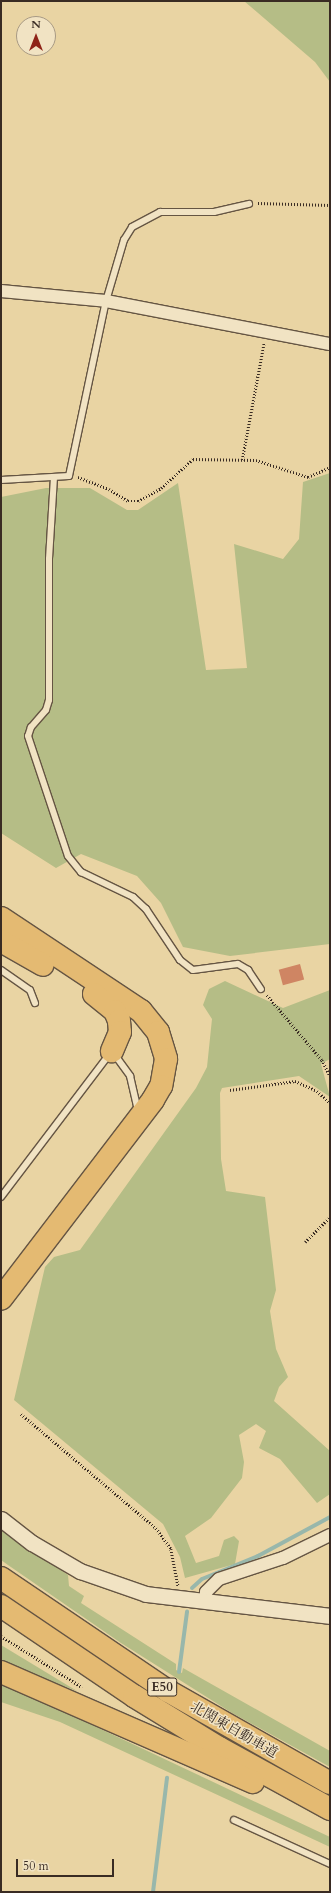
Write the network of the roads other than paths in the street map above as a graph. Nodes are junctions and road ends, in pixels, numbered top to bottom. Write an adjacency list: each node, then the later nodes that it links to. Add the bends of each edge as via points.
1 (249, 204): 3 (lane, via 214,212 160,212 144,218 124,240)
2 (1, 291): 3 (street)
3 (106, 301): 4 (street); 5 (lane, via 69,476)
4 (330, 344)
5 (54, 477): 6 (lane); 10 (lane, via 49,559 49,700 46,710 31,727 28,736 68,856 81,872 133,898 146,908 180,960 193,970 238,964 248,970)
6 (1, 480)
7 (1, 918): 13 (highway, via 141,1011 158,1032 165,1053 165,1073 153,1100)
8 (1, 941): 12 (highway, via 99,997 116,1011 120,1032)
9 (1, 970): 11 (lane, via 30,990)
10 (261, 989)
11 (35, 1003)
12 (112, 1051): 13 (lane, via 123,1062 136,1093); 14 (lane)
13 (136, 1122): 15 (highway)
14 (1, 1197)
15 (1, 1299)
16 (1, 1519): 19 (street, via 32,1543 80,1571 146,1594)
17 (330, 1535): 19 (street, via 283,1558 219,1579 206,1592)
18 (1, 1578): 23 (highway, 北関東自動車道 / E50, via 168,1691)
19 (205, 1602): 21 (street)
20 (1, 1606): 24 (highway, 北関東自動車道 / E50, via 134,1696 219,1748)
21 (330, 1616)
22 (1, 1672): 25 (highway)
23 (330, 1784)
24 (330, 1809)
25 (330, 1814)
26 (234, 1820): 27 (lane)
27 (330, 1864)

